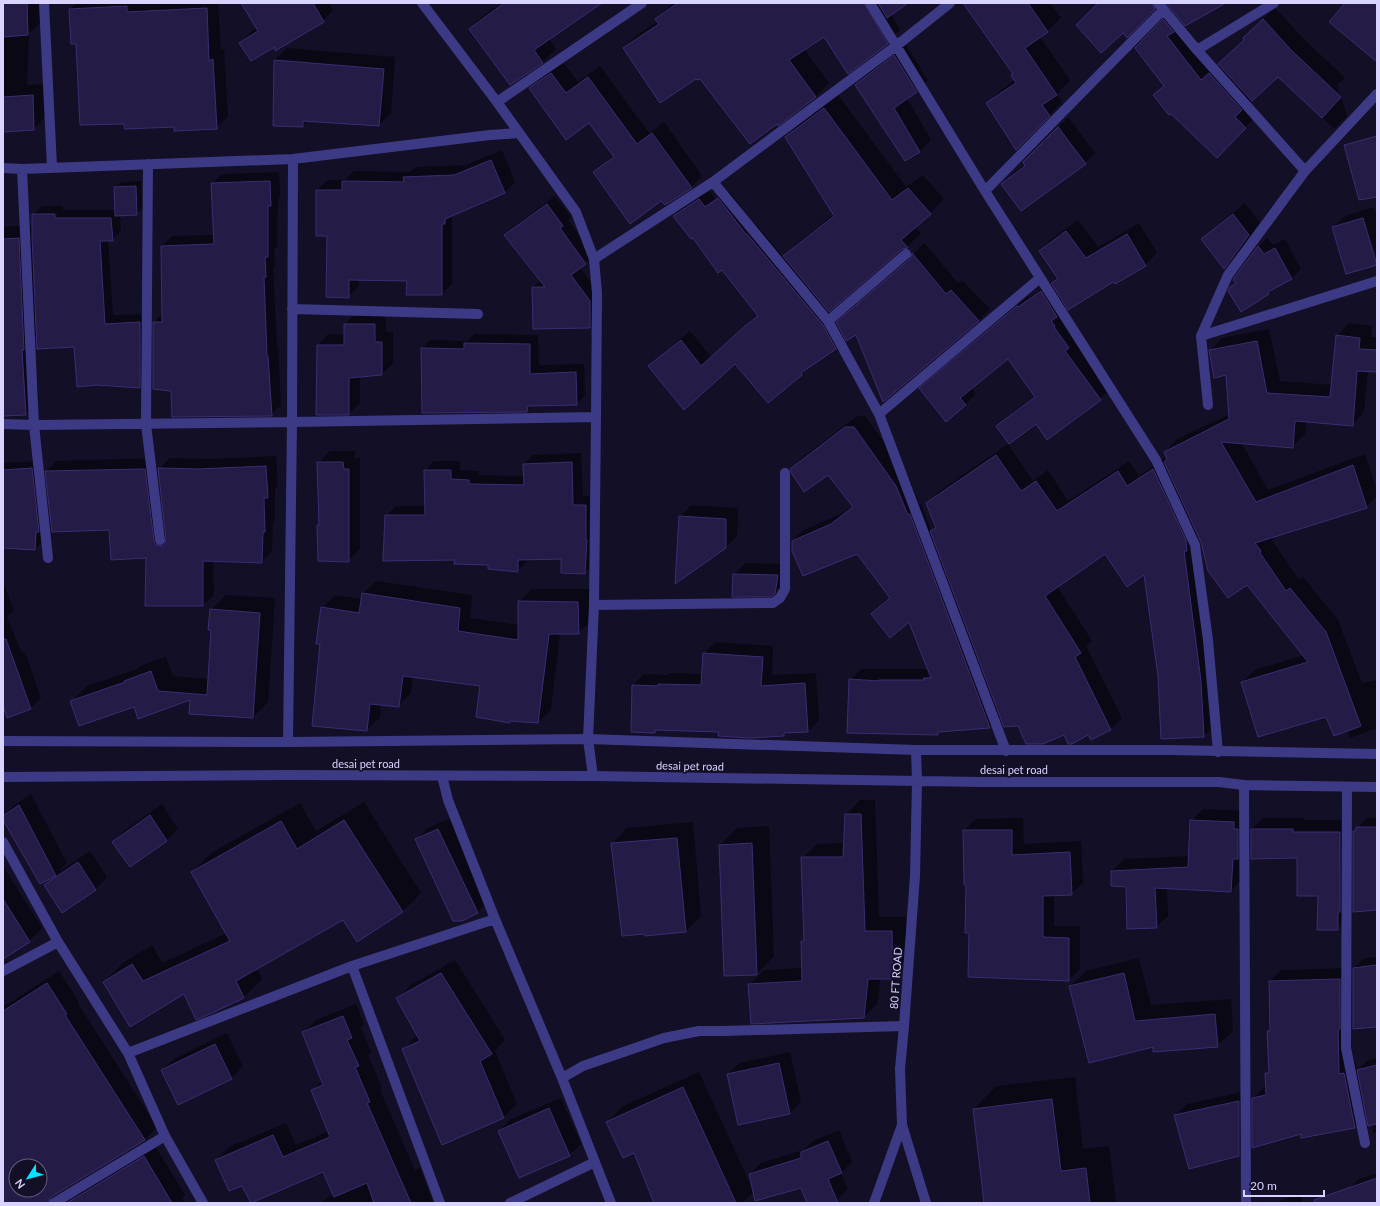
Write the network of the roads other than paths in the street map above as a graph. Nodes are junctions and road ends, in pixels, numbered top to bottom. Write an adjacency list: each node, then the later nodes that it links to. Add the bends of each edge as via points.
1 (44, 3): 15 (street)
2 (422, 3): 11 (street)
3 (642, 3): 11 (street)
4 (870, 3): 8 (street)
5 (950, 3): 8 (street)
6 (1274, 3): 9 (street)
7 (1161, 6): 9 (street); 20 (street)
8 (896, 46): 19 (street); 20 (street)
9 (1197, 50): 18 (street)
10 (1377, 94): 18 (street)
11 (497, 102): 12 (street)
12 (519, 133): 13 (street); 22 (street, via 576,212)
13 (293, 159): 14 (street); 25 (street)
14 (148, 164): 15 (street); 34 (street)
15 (52, 167): 17 (street)
16 (3, 168): 17 (street)
17 (22, 169): 35 (street)
18 (1305, 171): 28 (street, via 1228,275)
19 (712, 182): 22 (street); 27 (street)
20 (985, 191): 23 (street)
21 (906, 254): 27 (street)
22 (594, 259): 31 (street, via 597,293)
23 (1040, 278): 30 (street); 45 (street, via 1156,460 1195,545 1208,640)
24 (1377, 280): 28 (street)
25 (292, 309): 26 (street); 32 (street)
26 (478, 314)
27 (828, 321): 30 (street)
28 (1201, 336): 29 (street)
29 (1208, 405)
30 (879, 414): 44 (street)
31 (596, 417): 32 (street); 39 (street)
32 (292, 422): 34 (street); 42 (street)
33 (3, 424): 35 (street)
34 (146, 424): 35 (street); 37 (street)
35 (34, 425): 38 (street)
36 (785, 473): 39 (street, via 785,589 774,603)
37 (160, 540)
38 (48, 558)
39 (594, 605): 40 (street)
40 (588, 739): 42 (street, desai pet road); 43 (street, desai pet road); 49 (street)
41 (3, 741): 42 (street, desai pet road)
42 (288, 742)
43 (916, 750): 44 (street, desai pet road); 50 (street, 80 FT ROAD)
44 (1006, 751): 45 (street, desai pet road)
45 (1218, 752): 46 (street, desai pet road)
46 (1377, 754)
47 (3, 776): 48 (street, desai pet road)
48 (442, 776): 49 (street, desai pet road); 55 (street, via 448,800)
49 (593, 776): 50 (street, desai pet road)
50 (917, 781): 51 (street, desai pet road, via 1219,782); 59 (street, 80 FT ROAD, via 915,876)
51 (1244, 785): 52 (street, desai pet road); 73 (street)
52 (1347, 787): 53 (street, desai pet road); 64 (street, via 1346,1048)
53 (1377, 787)
54 (3, 842): 56 (street)
55 (495, 919): 57 (street); 61 (street)
56 (58, 942): 58 (street); 60 (street)
57 (352, 966): 60 (street); 68 (street)
58 (3, 971)
59 (904, 1026): 61 (street, via 699,1030 664,1038 583,1066); 62 (street, 80 FT ROAD, via 900,1069)
60 (128, 1053): 63 (street)
61 (562, 1078): 65 (street)
62 (902, 1125): 71 (street, 80 FT ROAD); 72 (street)
63 (165, 1136): 66 (street); 67 (street)
64 (1365, 1143)
65 (595, 1162): 69 (street); 70 (street)
66 (54, 1203)
67 (203, 1203)
68 (440, 1203)
69 (510, 1203)
70 (611, 1203)
71 (874, 1203)
72 (926, 1203)
73 (1246, 1203)

